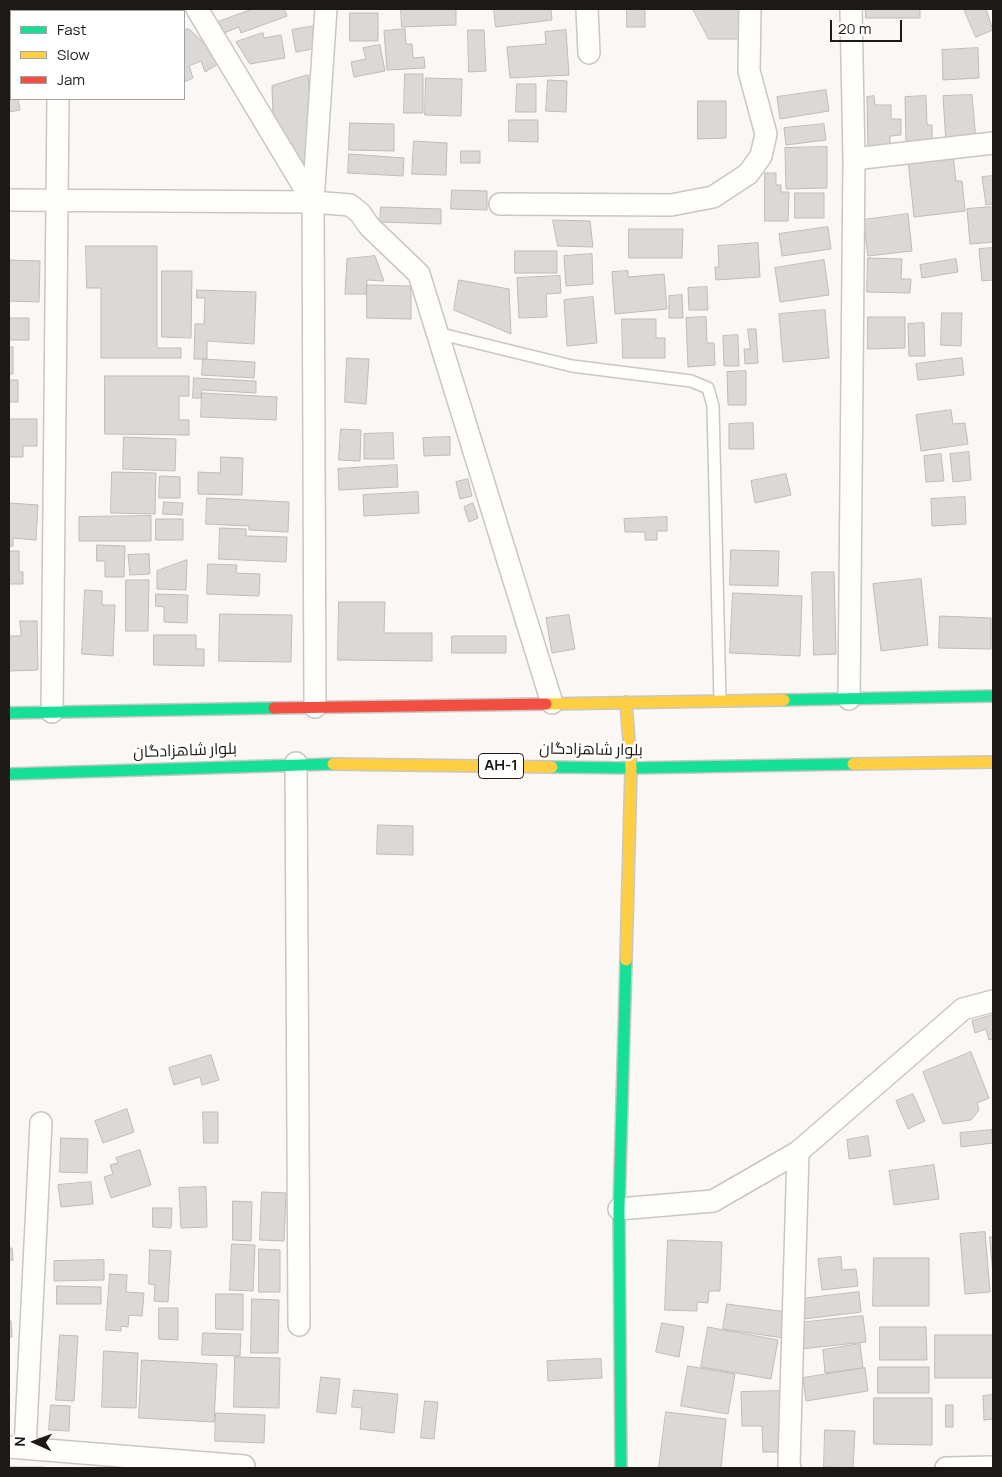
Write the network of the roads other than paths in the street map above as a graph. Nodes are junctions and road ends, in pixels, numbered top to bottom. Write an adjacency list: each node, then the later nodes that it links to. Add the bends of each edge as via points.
1 (197, 9): 12 (street)
2 (326, 9): 12 (street)
3 (586, 9): 6 (street)
4 (750, 9): 13 (street, via 749,71 766,134 761,156 748,174 713,197 671,205)
5 (851, 9): 9 (street)
6 (588, 53)
7 (58, 100): 10 (street)
8 (993, 143): 9 (street)
9 (854, 160): 16 (street)
10 (56, 199): 11 (street); 12 (street); 21 (street)
11 (9, 200)
12 (313, 202): 14 (street, via 350,204 420,274); 20 (street)
13 (500, 204)
14 (437, 333): 17 (lane, via 572,366 692,381 708,388 713,406); 19 (street)
15 (993, 696): 16 (main road)
16 (849, 699): 17 (main road)
17 (720, 701): 18 (main road)
18 (626, 702): 19 (main road); 25 (main road)
19 (552, 703): 20 (main road)
20 (315, 706): 21 (main road)
21 (52, 712): 22 (main road)
22 (9, 714)
23 (993, 762): 25 (main road, بلوار شاهزادگان / AH-1)
24 (296, 763): 25 (main road, بلوار شاهزادگان / AH-1); 26 (main road, بلوار شاهزادگان / AH-1); 31 (street)
25 (631, 768): 30 (main road)
26 (9, 774)
27 (993, 1001): 29 (street, via 963,1010)
28 (41, 1123): 32 (street)
29 (798, 1152): 30 (street, via 713,1201); 36 (street)
30 (619, 1209): 35 (main road)
31 (300, 1325)
32 (17, 1447): 33 (street)
33 (244, 1466)
34 (993, 1467): 37 (street)
35 (620, 1468)
36 (790, 1468)
37 (946, 1468)

